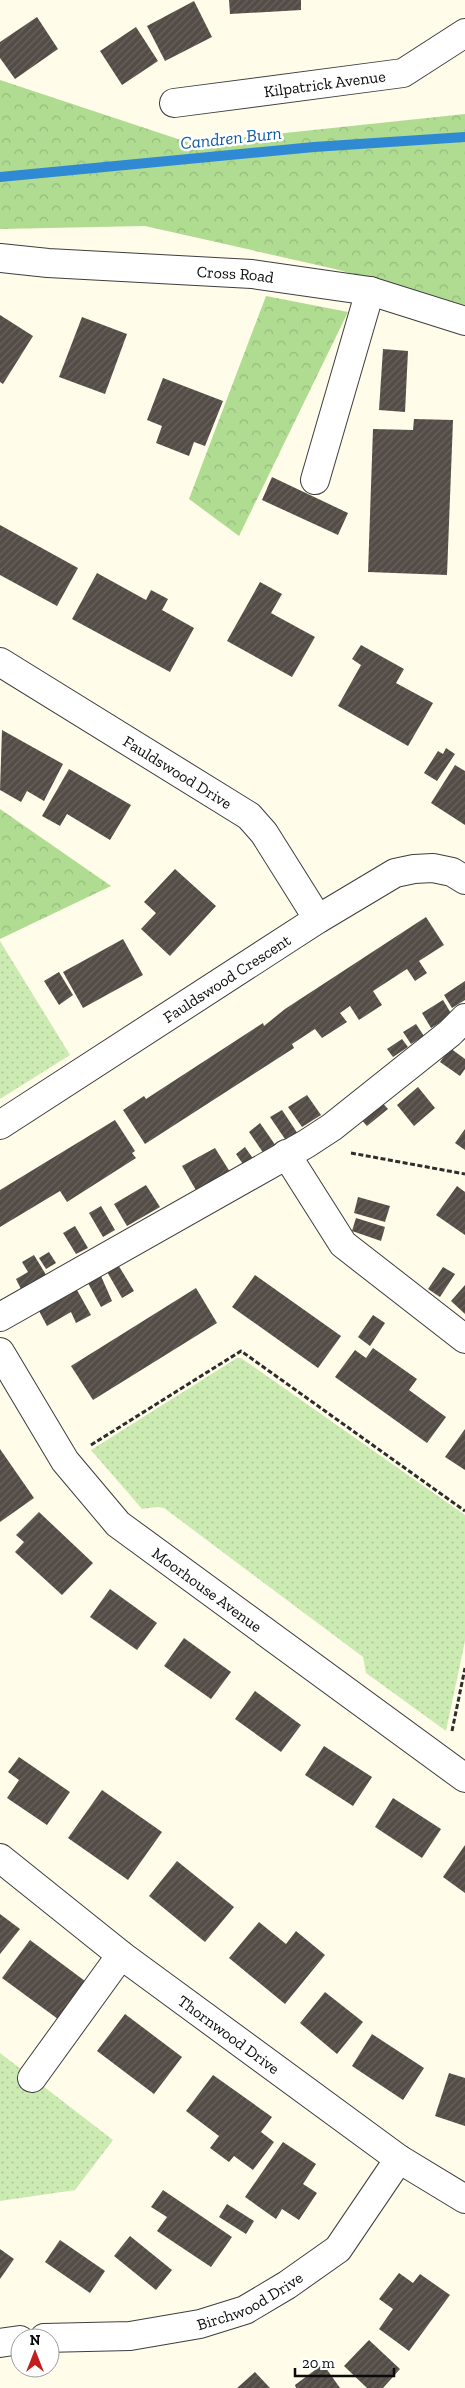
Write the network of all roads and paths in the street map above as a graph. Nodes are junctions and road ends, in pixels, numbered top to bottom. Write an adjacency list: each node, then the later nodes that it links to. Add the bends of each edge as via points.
1 (465, 33): 2 (street, Kilpatrick Avenue, via 404,72)
2 (174, 104)
3 (0, 258): 4 (street, Cross Road, via 252,274)
4 (370, 292): 5 (street, Cross Road); 6 (street)
5 (465, 321)
6 (315, 480)
7 (0, 662): 9 (street, Fauldswood Drive, via 249,816 264,833)
8 (465, 880): 9 (street, Fauldswood Crescent, via 452,872 433,868 395,873)
9 (318, 919): 11 (street, Fauldswood Crescent)
10 (465, 1018): 12 (street, via 332,1127)
11 (0, 1126)
12 (296, 1149): 13 (path); 14 (street); 15 (street, via 343,1244)
13 (465, 1174)
14 (0, 1317)
15 (465, 1339)
16 (0, 1352): 17 (street, Moorhouse Avenue)
17 (65, 1461): 18 (path, via 241,1351); 20 (street, Moorhouse Avenue, via 118,1524)
18 (465, 1511)
19 (465, 1668): 20 (path)
20 (455, 1772)
21 (0, 1858): 22 (street, Thornwood Drive)
22 (121, 1955): 23 (street); 24 (street, Thornwood Drive)
23 (32, 2078)
24 (398, 2159): 25 (street, Thornwood Drive); 26 (street, Birchwood Drive, via 338,2250 245,2310 200,2324 130,2336)
25 (465, 2199)
26 (60, 2338)

